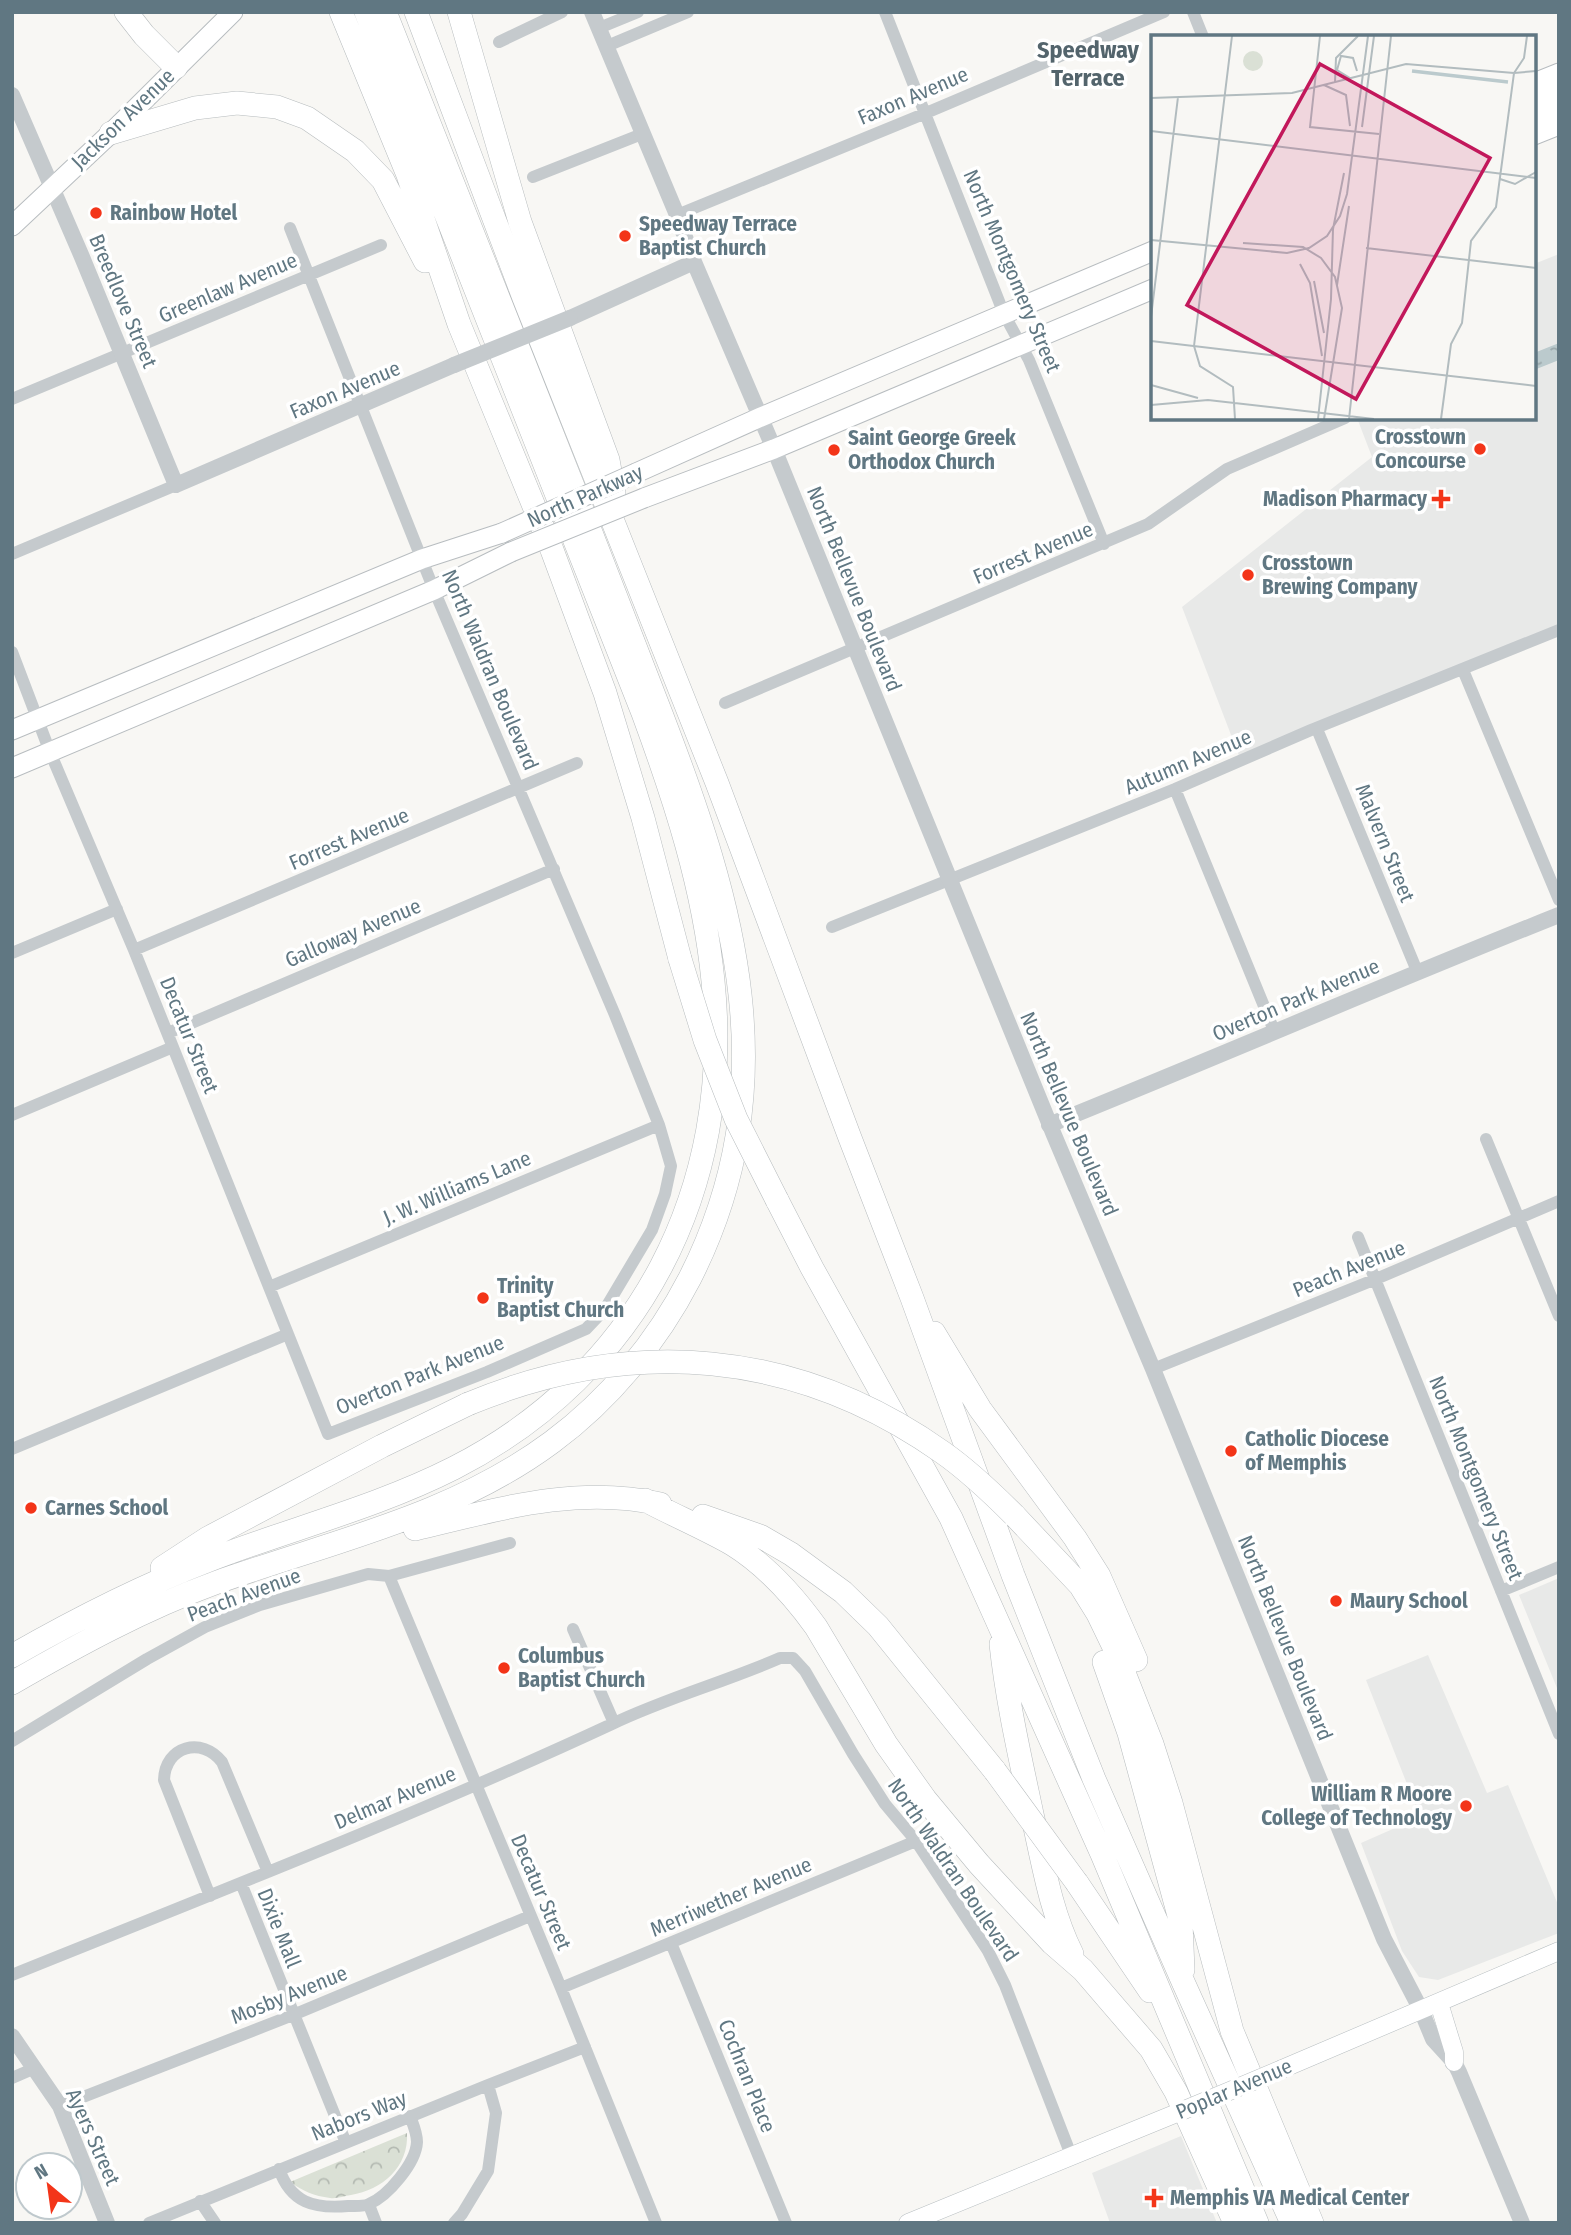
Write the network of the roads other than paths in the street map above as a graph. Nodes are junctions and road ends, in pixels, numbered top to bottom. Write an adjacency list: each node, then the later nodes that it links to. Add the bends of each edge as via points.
1 (126, 12): 19 (highway)
2 (233, 12): 19 (main road, Jackson Avenue)
3 (341, 12): 43 (highway, via 408,175)
4 (366, 12): 104 (highway, via 643,713 675,806 703,911 712,970 712,1110 689,1205 656,1276 611,1343 550,1406 488,1450 419,1485 208,1560)
5 (385, 12): 99 (highway, via 700,815 737,962 743,1083 733,1158 702,1252 670,1313 607,1394 558,1438 487,1485 403,1521)
6 (416, 12): 52 (highway, via 524,298)
7 (459, 12): 52 (highway, via 520,222 608,460)
8 (562, 12): 17 (street)
9 (592, 12): 15 (street, North Bellevue Boulevard)
10 (638, 12): 15 (street)
11 (688, 12): 18 (street)
12 (885, 12): 26 (street, North Montgomery Street)
13 (1164, 12): 26 (street, Faxon Avenue)
14 (1193, 12): 16 (street)
15 (599, 29): 18 (street, North Bellevue Boulevard)
16 (1202, 35)
17 (499, 42)
18 (607, 46): 30 (street, North Bellevue Boulevard)
19 (176, 67): 29 (main road, Jackson Avenue)
20 (1559, 73): 21 (main road)
21 (1536, 82)
22 (1559, 90): 24 (main road)
23 (12, 95): 33 (street, Breedlove Street)
24 (1536, 99)
25 (1559, 107): 27 (main road)
26 (926, 113): 34 (street, Faxon Avenue); 42 (street, North Montgomery Street)
27 (1536, 117)
28 (1559, 125): 31 (main road)
29 (111, 133): 33 (main road, Jackson Avenue); 43 (highway, via 195,108 237,103 277,107 307,118 355,151 383,180)
30 (642, 134): 32 (street); 34 (street, North Bellevue Boulevard)
31 (1536, 134)
32 (533, 177)
33 (53, 188): 35 (main road, Jackson Avenue); 45 (street, Breedlove Street)
34 (677, 215): 39 (street, North Bellevue Boulevard)
35 (12, 226)
36 (290, 228): 40 (street, North Waldran Boulevard)
37 (381, 245): 40 (street, Greenlaw Avenue)
38 (1151, 252): 42 (main road, North Parkway)
39 (694, 262): 47 (street, Faxon Avenue, bridge); 48 (street, North Bellevue Boulevard)
40 (309, 274): 45 (street, Greenlaw Avenue); 47 (street, North Waldran Boulevard)
41 (1151, 290): 44 (main road, North Parkway)
42 (1004, 313): 44 (street, North Montgomery Street); 48 (main road, North Parkway)
43 (459, 324): 105 (highway, bridge, via 605,693 680,959 736,1119 812,1268 951,1518)
44 (1021, 344): 50 (main road, North Parkway); 53 (street, North Montgomery Street)
45 (123, 354): 46 (street, Greenlaw Avenue); 51 (street, Breedlove Street)
46 (12, 399)
47 (362, 407): 51 (street, Faxon Avenue); 55 (street, North Waldran Boulevard)
48 (761, 416): 50 (street, North Bellevue Boulevard); 55 (main road, North Parkway, bridge, via 502,533)
49 (1340, 420): 53 (street, Forrest Avenue, via 1227,469 1148,524)
50 (774, 449): 56 (main road, North Parkway, bridge, via 511,552); 58 (street, North Bellevue Boulevard)
51 (176, 485): 54 (street, Faxon Avenue)
52 (624, 544): 91 (highway)
53 (1104, 544): 58 (street, Forrest Avenue)
54 (12, 554)
55 (422, 559): 56 (street, North Waldran Boulevard); 62 (main road, North Parkway)
56 (434, 590): 65 (main road, North Parkway); 68 (street, North Waldran Boulevard)
57 (1559, 630): 60 (street, Autumn Avenue)
58 (855, 649): 61 (street, Forrest Avenue); 71 (street, North Bellevue Boulevard)
59 (12, 652): 62 (street, Decatur Street)
60 (1463, 670): 63 (street, Autumn Avenue); 72 (street)
61 (725, 703)
62 (38, 720): 64 (main road, North Parkway); 65 (street, Decatur Street)
63 (1317, 729): 69 (street, Autumn Avenue); 78 (street, Malvern Street)
64 (12, 730)
65 (50, 752): 67 (main road, North Parkway); 73 (street, Decatur Street)
66 (577, 763): 68 (street, Forrest Avenue)
67 (12, 768)
68 (519, 789): 70 (street, North Waldran Boulevard); 76 (street, Forrest Avenue)
69 (1175, 789): 71 (street, Autumn Avenue); 80 (street)
70 (554, 869): 79 (street, Galloway Avenue); 83 (street, North Waldran Boulevard)
71 (950, 880): 75 (street, Autumn Avenue); 84 (street, North Bellevue Boulevard)
72 (1559, 900)
73 (117, 909): 76 (street, Decatur Street); 77 (street)
74 (1559, 915): 78 (street, Overton Park Avenue)
75 (832, 927)
76 (134, 950): 79 (street, Decatur Street)
77 (12, 953)
78 (1417, 971): 80 (street, Overton Park Avenue)
79 (168, 1033): 81 (street, Decatur Street)
80 (1275, 1033): 84 (street, Overton Park Avenue)
81 (173, 1047): 82 (street); 90 (street, Decatur Street)
82 (12, 1115)
83 (659, 1125): 90 (street, J. W. Williams Lane); 95 (street, Overton Park Avenue, via 671,1166 652,1230 605,1309 586,1329)
84 (1049, 1125): 94 (street, North Bellevue Boulevard)
85 (1486, 1139): 87 (street)
86 (1559, 1200): 87 (street, Peach Avenue)
87 (1519, 1218): 89 (street, Peach Avenue); 92 (street)
88 (1358, 1237): 89 (street, North Montgomery Street)
89 (1376, 1279): 94 (street, Peach Avenue); 103 (street, North Montgomery Street)
90 (269, 1287): 93 (street, Decatur Street)
91 (912, 1298): 122 (highway, via 980,1409 1075,1538 1115,1610 1166,1739 1188,1811); 124 (highway, via 1013,1575 1094,1779)
92 (1559, 1317)
93 (288, 1334): 95 (street, Decatur Street); 96 (street)
94 (1153, 1369): 127 (street, North Bellevue Boulevard, via 1384,1939)
95 (328, 1434)
96 (12, 1449)
97 (645, 1500): 99 (highway, via 587,1496 518,1504); 121 (highway, via 732,1544 792,1595 817,1626 886,1744 925,1799 979,1864); 129 (highway, bridge, via 760,1536 819,1573 878,1626 995,1771)
98 (510, 1543): 101 (street, Peach Avenue)
99 (279, 1560): 109 (highway, via 141,1613)
100 (1559, 1567): 103 (street)
101 (389, 1576): 112 (street, Peach Avenue, via 368,1574 260,1605 205,1627); 113 (street, Decatur Street)
102 (1075, 1588): 104 (highway, bridge, via 1014,1515 967,1471 915,1433 843,1396 772,1373 732,1366 620,1363 541,1378 468,1404 208,1538); 122 (highway, via 1098,1614 1114,1645 1152,1744); 124 (highway, via 1129,1733 1181,1923)
103 (1501, 1591): 111 (street, North Montgomery Street)
104 (105, 1605): 107 (highway)
105 (999, 1623): 121 (highway, via 1006,1694 1054,1910); 129 (highway)
106 (573, 1629): 110 (street)
107 (12, 1656)
108 (793, 1658): 110 (street, Delmar Avenue, via 780,1658); 114 (street, North Waldran Boulevard, via 885,1804)
109 (12, 1683)
110 (614, 1723): 113 (street, Delmar Avenue)
111 (1559, 1734)
112 (12, 1741)
113 (475, 1785): 115 (street, Delmar Avenue); 118 (street, Decatur Street)
114 (916, 1841): 119 (street, Merriwether Avenue); 139 (street, North Waldran Boulevard, via 1005,1985)
115 (268, 1872): 116 (street, Delmar Avenue); 117 (street, via 222,1762 211,1751 187,1748 168,1763 164,1780)
116 (240, 1883): 117 (street, Delmar Avenue); 128 (street, Dixie Mall)
117 (210, 1896): 123 (street, Delmar Avenue)
118 (530, 1916): 125 (street, Decatur Street); 128 (street, Mosby Avenue)
119 (671, 1943): 125 (street, Merriwether Avenue); 149 (street, Cochran Place)
120 (1559, 1951): 126 (main road, Poplar Avenue)
121 (1083, 1970): 151 (highway, via 1165,2071)
122 (1217, 1973): 154 (highway, via 1241,2058)
123 (12, 1975)
124 (1184, 1984): 153 (highway)
125 (561, 1988): 131 (street, Decatur Street)
126 (1439, 2003): 127 (main road, Poplar Avenue); 132 (main road)
127 (1420, 2010): 132 (street, North Bellevue Boulevard, via 1433,2039); 139 (main road, Poplar Avenue, bridge)
128 (293, 2015): 136 (street, Mosby Avenue); 138 (street, Dixie Mall)
129 (1174, 2024): 152 (highway)
130 (12, 2036): 133 (street, Ayers Street)
131 (585, 2047): 135 (street, Nabors Way); 148 (street, Decatur Street)
132 (1454, 2062): 155 (street, North Bellevue Boulevard)
133 (35, 2068): 134 (street); 136 (street, Ayers Street)
134 (12, 2078)
135 (488, 2085): 137 (street, Nabors Way); 147 (street, via 496,2113 488,2171)
136 (60, 2106): 143 (street, Ayers Street)
137 (410, 2116): 138 (street, Nabors Way); 142 (street, via 417,2143 413,2158 393,2186)
138 (346, 2143): 140 (street, Nabors Way)
139 (1071, 2155): 150 (main road, Poplar Avenue)
140 (279, 2169): 141 (street, Nabors Way); 142 (street, via 296,2197 311,2204)
141 (200, 2201): 144 (street, Nabors Way); 145 (street)
142 (369, 2204): 146 (street)
143 (107, 2223)
144 (149, 2223)
145 (215, 2223)
146 (376, 2223)
147 (454, 2223)
148 (656, 2223)
149 (786, 2223)
150 (908, 2223)
151 (1235, 2223)
152 (1257, 2223)
153 (1292, 2223)
154 (1312, 2223)
155 (1522, 2223)

